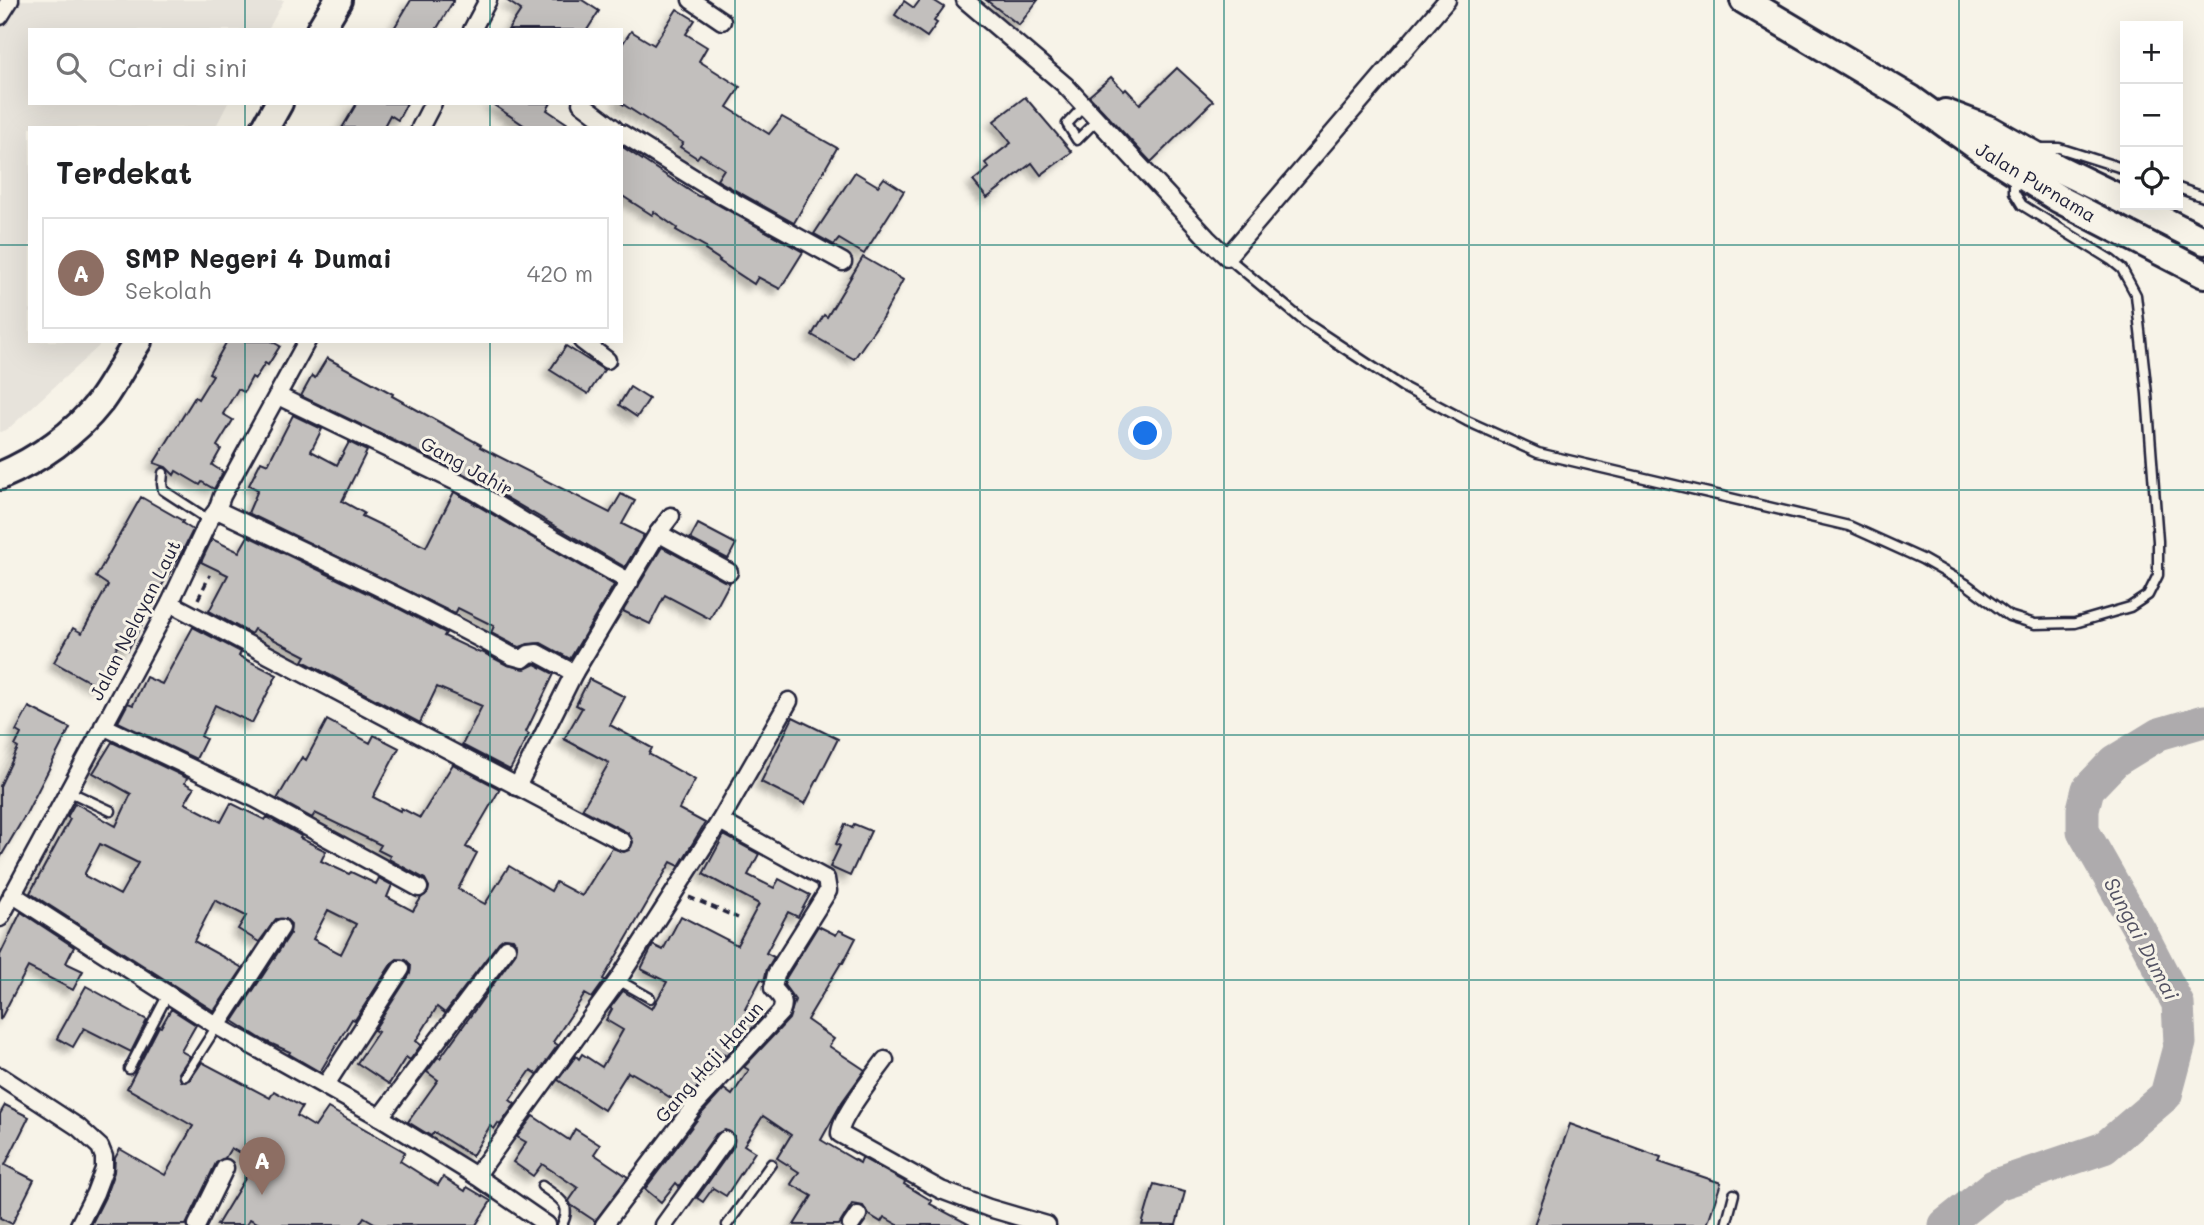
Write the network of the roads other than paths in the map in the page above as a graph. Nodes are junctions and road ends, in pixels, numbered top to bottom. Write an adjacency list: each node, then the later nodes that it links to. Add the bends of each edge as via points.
1 (10, 0): 8 (street)
2 (338, 0): 10 (main road)
3 (488, 0): 11 (street)
4 (691, 0): 9 (street)
5 (965, 0): 15 (street)
6 (1447, 0): 28 (street)
7 (1744, 0): 21 (main road, Jalan Purnama, via 1911,99 1982,150)
8 (0, 16)
9 (722, 21)
10 (321, 28)
11 (473, 28)
12 (278, 105): 17 (main road)
13 (432, 105): 18 (street)
14 (584, 105): 19 (street)
15 (1084, 106): 16 (street); 16 (lane, via 1067,124 1077,140)
16 (1097, 121): 28 (street)
17 (266, 126)
18 (424, 126)
19 (611, 126)
20 (623, 134): 29 (street)
21 (2022, 161): 22 (lane, via 2041,148 2059,148); 25 (main road, Jalan Purnama, via 2059,169); 28 (lane, via 2014,192 2022,205 2111,260 2122,269 2136,295 2158,575 2148,595 2130,607 2076,623 2035,624 2009,616 1922,559 1849,526 1538,453 1403,387 1306,323); 30 (main road, Jalan Purnama, via 2070,205)
22 (2120, 167)
23 (2183, 190): 24 (lane)
24 (2204, 197)
25 (2120, 199)
26 (2143, 210): 27 (main road)
27 (2204, 241)
28 (1227, 257)
29 (843, 262)
30 (2204, 274)
31 (137, 343): 37 (main road, via 100,402 67,436)
32 (306, 343): 35 (street, Jalan Nelayan Laut)
33 (585, 343): 34 (street)
34 (607, 360)
35 (278, 396): 38 (street, Jalan Nelayan Laut); 42 (street, Gang Jahir, via 471,489)
36 (163, 473): 38 (lane, via 163,490)
37 (0, 476)
38 (213, 515): 43 (street, Jalan Nelayan Laut); 44 (street, via 446,620 512,656 523,659 537,653)
39 (670, 516): 40 (street)
40 (658, 533): 41 (street); 42 (street)
41 (729, 572)
42 (630, 582): 44 (street)
43 (170, 603): 46 (street, Jalan Nelayan Laut); 47 (street)
44 (574, 673): 47 (street)
45 (789, 701): 50 (street)
46 (103, 726): 48 (street, Jalan Nelayan Laut); 52 (street, via 256,799)
47 (517, 787): 51 (street)
48 (68, 791): 49 (lane); 53 (street, Jalan Nelayan Laut)
49 (111, 811)
50 (720, 821): 58 (street); 78 (street, Gang Haji Harun, via 826,879 828,891 776,975 773,988 783,999 782,1012 695,1105)
51 (623, 842)
52 (419, 888)
53 (12, 894): 54 (street, Jalan Nelayan Laut); 59 (street)
54 (0, 918)
55 (281, 928): 61 (street)
56 (507, 948): 67 (street)
57 (401, 969): 66 (street)
58 (618, 980): 60 (lane); 71 (street)
59 (169, 993): 61 (street); 63 (lane)
60 (650, 998)
61 (218, 1026): 65 (lane); 66 (street)
62 (885, 1060): 81 (street, via 849,1112 840,1134 941,1191)
63 (129, 1069)
64 (0, 1076): 74 (street, via 78,1127 100,1147 104,1169)
65 (185, 1076)
66 (325, 1086): 67 (street)
67 (380, 1117): 71 (street)
68 (725, 1140): 79 (street)
69 (771, 1164): 80 (lane)
70 (225, 1168): 75 (street)
71 (476, 1176): 76 (street)
72 (542, 1186): 77 (lane, via 563,1201)
73 (1734, 1194): 82 (lane)
74 (79, 1225)
75 (197, 1225)
76 (547, 1225)
77 (562, 1225)
78 (604, 1225)
79 (664, 1225)
80 (727, 1225)
81 (1047, 1225)
82 (1726, 1225)

